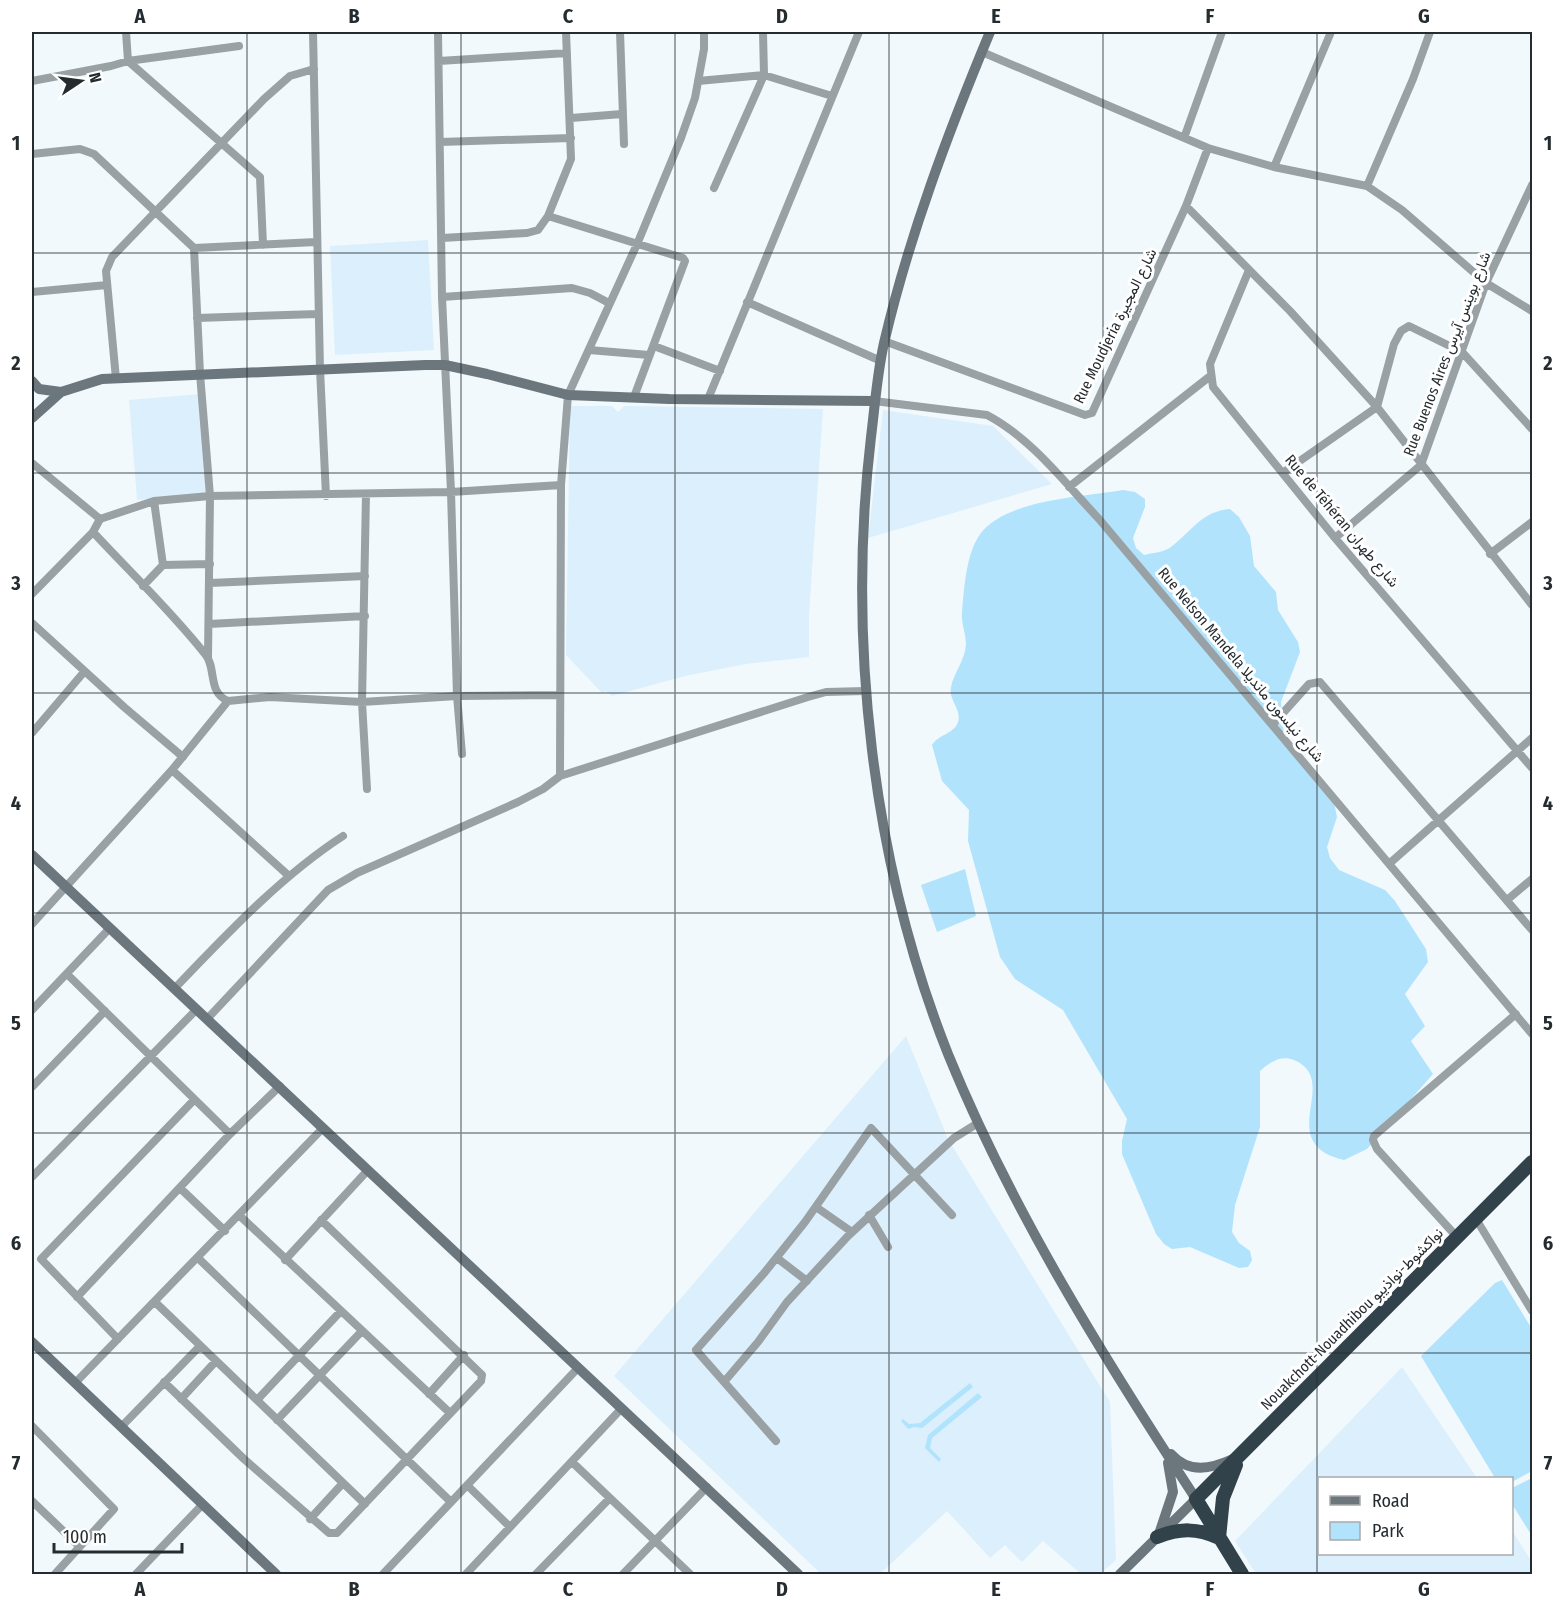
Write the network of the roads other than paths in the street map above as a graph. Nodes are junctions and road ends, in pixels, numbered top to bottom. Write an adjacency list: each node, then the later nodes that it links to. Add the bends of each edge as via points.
1 (126, 32): 16 (street)
2 (313, 32): 18 (street)
3 (438, 32): 17 (street)
4 (566, 32): 15 (street)
5 (620, 32): 23 (street)
6 (704, 32): 21 (street)
7 (763, 32): 19 (street)
8 (859, 32): 22 (street)
9 (990, 32): 14 (street)
10 (1222, 32): 26 (street)
11 (1331, 32): 32 (street)
12 (1430, 32): 34 (street)
13 (238, 46): 16 (street)
14 (982, 52): 26 (street); 54 (street, via 916,226)
15 (567, 53): 17 (street); 24 (street)
16 (128, 60): 20 (street); 28 (street)
17 (439, 61): 27 (street)
18 (314, 69): 28 (street, via 290,76); 40 (street)
19 (764, 75): 21 (street); 22 (street); 35 (street)
20 (32, 81)
21 (698, 81): 41 (street, via 681,138)
22 (832, 96): 49 (street)
23 (622, 114): 24 (street); 29 (street)
24 (571, 118): 25 (street)
25 (571, 138): 27 (street); 38 (street, via 569,168)
26 (1184, 138): 30 (street)
27 (440, 142): 39 (street)
28 (220, 144): 37 (street); 42 (street, via 260,177)
29 (624, 144)
30 (1208, 148): 32 (street); 36 (street, Rue Moudjeria شارع المجيرة)
31 (32, 154): 37 (street, via 81,149 94,154)
32 (1274, 167): 34 (street)
33 (1533, 184): 45 (street, Rue Buenos Aires شارع بوينس آيرس)
34 (1367, 186): 45 (street, via 1402,210)
35 (714, 188)
36 (1186, 206): 44 (street); 54 (street, Rue Moudjeria شارع المجيرة, via 1095,407 1088,414)
37 (156, 213): 43 (street); 46 (street, via 112,257 106,271)
38 (548, 216): 39 (street, via 538,230 527,233); 41 (street)
39 (442, 238): 48 (street)
40 (316, 242): 42 (street); 52 (street)
41 (639, 242): 50 (street); 55 (street, via 685,261)
42 (263, 245): 43 (street)
43 (194, 248): 53 (street)
44 (1249, 270): 64 (street, via 1210,363); 72 (street)
45 (1486, 283): 51 (street); 57 (street, Rue Buenos Aires شارع بوينس آيرس)
46 (107, 285): 47 (street); 65 (street)
47 (32, 292)
48 (442, 297): 50 (street, via 572,288 590,292); 60 (street)
49 (747, 302): 59 (street); 62 (street)
50 (609, 303): 56 (street)
51 (1533, 311)
52 (318, 314): 53 (street); 61 (street)
53 (197, 318): 63 (street)
54 (884, 341): 59 (street)
55 (654, 346): 58 (street); 62 (street)
56 (589, 350): 58 (street); 68 (street)
57 (1462, 352): 72 (street, via 1412,326 1405,328 1394,344); 74 (street); 76 (street, Rue Buenos Aires شارع بوينس آيرس)
58 (649, 355): 69 (street)
59 (881, 361): 71 (street)
60 (445, 365): 61 (street); 68 (street); 80 (street)
61 (320, 369): 63 (street); 83 (street)
62 (720, 371): 70 (street)
63 (200, 374): 65 (street); 82 (street)
64 (1209, 376): 77 (street, Rue de Téhéran شارع طهران, via 1228,409); 79 (street)
65 (116, 379): 67 (street, via 102,378)
66 (32, 382): 67 (street, via 39,389); 73 (street)
67 (61, 392): 73 (street)
68 (568, 395): 69 (street); 78 (street)
69 (634, 398): 70 (street)
70 (708, 399): 71 (street)
71 (874, 401): 79 (street, Rue Nelson Mandela شارع نيلسون مانديلا, via 987,415 1032,449); 102 (street, via 861,567)
72 (1377, 407): 76 (street); 77 (street)
73 (34, 416)
74 (1533, 429)
75 (32, 463): 85 (street)
76 (1421, 465): 88 (street, Rue Buenos Aires شارع بوينس آيرس); 89 (street)
77 (1284, 472): 88 (street, Rue de Téhéran شارع طهران)
78 (561, 485): 80 (street); 103 (street)
79 (1069, 487): 107 (street, Rue Nelson Mandela شارع نيلسون مانديلا)
80 (451, 492): 81 (street); 104 (street)
81 (366, 494): 83 (street); 92 (street)
82 (210, 496): 83 (street); 84 (street); 90 (street)
83 (326, 496)
84 (154, 501): 85 (street); 91 (street)
85 (100, 519): 87 (street)
86 (1533, 522): 89 (street)
87 (93, 532): 94 (street); 95 (street)
88 (1335, 538): 110 (street, Rue de Téhéran شارع طهران)
89 (1490, 554): 96 (street)
90 (210, 564): 91 (street); 93 (street)
91 (163, 565): 94 (street)
92 (365, 576): 93 (street); 97 (street)
93 (210, 583): 99 (street)
94 (144, 586): 100 (street)
95 (32, 594)
96 (1533, 605)
97 (365, 616): 99 (street); 106 (street)
98 (32, 623): 101 (street)
99 (209, 624): 100 (street)
100 (208, 657): 105 (street, via 214,688 220,698)
101 (84, 672): 108 (street); 112 (street)
102 (865, 691): 115 (street, via 826,692 808,697); 140 (street, via 881,804 904,915 930,1003)
103 (560, 695): 104 (street); 115 (street)
104 (457, 696): 106 (street); 111 (street)
105 (228, 701): 106 (street, via 270,697); 112 (street)
106 (362, 702): 116 (street)
107 (1274, 723): 117 (street, via 1309,684 1320,682); 120 (street, Rue Nelson Mandela شارع نيلسون مانديلا)
108 (32, 733)
109 (1533, 738): 110 (street)
110 (1518, 750): 113 (street, Rue de Téhéran شارع طهران); 117 (street)
111 (462, 754)
112 (183, 757): 114 (street)
113 (1533, 768)
114 (172, 770): 121 (street); 123 (street)
115 (560, 776): 134 (street, via 518,802 357,873 328,890)
116 (367, 789)
117 (1439, 822): 120 (street); 124 (street)
118 (344, 836): 121 (street)
119 (32, 855): 123 (street)
120 (1390, 863): 133 (street, Rue Nelson Mandela شارع نيلسون مانديلا)
121 (289, 876): 129 (street)
122 (1533, 879): 124 (street)
123 (65, 886): 125 (street); 126 (street)
124 (1507, 900): 127 (street)
125 (32, 924)
126 (109, 929): 128 (street); 129 (street)
127 (1533, 930)
128 (67, 974): 130 (street); 132 (street)
129 (175, 988): 131 (street)
130 (32, 1008)
131 (197, 1009): 134 (street); 136 (street)
132 (105, 1011): 136 (street); 138 (street)
133 (1516, 1014): 135 (street, Rue Nelson Mandela شارع نيلسون مانديلا); 156 (street, via 1374,1136 1377,1149)
134 (208, 1018): 137 (street)
135 (1533, 1034)
136 (151, 1057): 139 (street); 146 (street)
137 (279, 1086): 141 (street); 142 (street)
138 (32, 1088)
139 (194, 1100): 142 (street); 162 (street, via 41,1259)
140 (978, 1123): 145 (street, via 954,1138); 186 (street, via 1048,1258)
141 (323, 1128): 144 (street); 149 (street)
142 (230, 1134): 147 (street)
143 (1533, 1162): 152 (highway, Nouakchott-Nouadhibou نواكشوط-نواذيبو)
144 (368, 1170): 153 (street); 173 (street)
145 (914, 1174): 148 (street, via 871,1128); 150 (street); 151 (street)
146 (32, 1177)
147 (180, 1188): 154 (street); 162 (street)
148 (816, 1207): 155 (street); 159 (street)
149 (239, 1215): 154 (street); 160 (street)
150 (869, 1215): 155 (street); 157 (street)
151 (952, 1215)
152 (1476, 1219): 156 (highway, Nouakchott-Nouadhibou نواكشوط-نواذيبو); 164 (street)
153 (321, 1220): 160 (street); 170 (street)
154 (225, 1232): 158 (street)
155 (852, 1232): 161 (street)
156 (1457, 1237): 188 (highway, Nouakchott-Nouadhibou نواكشوط-نواذيبو)
157 (888, 1247)
158 (198, 1258): 163 (street); 171 (street)
159 (777, 1258): 161 (street); 176 (street, via 696,1350)
160 (285, 1260): 165 (street)
161 (807, 1281): 176 (street)
162 (77, 1297): 167 (street)
163 (154, 1302): 167 (street); 169 (street)
164 (1533, 1311)
165 (340, 1312): 166 (street); 171 (street)
166 (361, 1332): 174 (street); 178 (street)
167 (118, 1339): 177 (street)
168 (32, 1342): 177 (street)
169 (200, 1346): 172 (street); 175 (street)
170 (464, 1355): 178 (street); 182 (street, via 482,1375)
171 (298, 1356): 174 (street); 180 (street)
172 (216, 1361): 179 (street); 180 (street)
173 (578, 1368): 181 (street); 192 (street)
174 (319, 1376): 183 (street); 189 (street)
175 (164, 1382): 179 (street); 185 (street)
176 (724, 1382): 187 (street)
177 (75, 1383): 185 (street)
178 (429, 1394): 182 (street)
179 (181, 1399): 200 (street)
180 (257, 1400): 183 (street)
181 (621, 1408): 190 (street); 193 (street)
182 (450, 1413): 189 (street)
183 (277, 1420): 191 (street)
184 (32, 1426): 205 (street, via 114,1509)
185 (121, 1427): 199 (street)
186 (1157, 1438): 188 (street, via 1177,1461 1193,1467 1211,1468); 195 (street); 202 (street, via 1169,1463 1173,1484 1169,1510)
187 (776, 1441)
188 (1240, 1456): 195 (highway, Nouakchott-Nouadhibou نواكشوط-نواذيبو); 203 (highway, via 1222,1498)
189 (407, 1460): 197 (street); 198 (street)
190 (572, 1462): 194 (street); 201 (street)
191 (343, 1483): 198 (street); 200 (street)
192 (467, 1485): 197 (street); 201 (street)
193 (706, 1487): 204 (street); 214 (street)
194 (610, 1498): 204 (street); 211 (street)
195 (1196, 1499): 202 (street); 203 (highway)
196 (32, 1501): 205 (street)
197 (452, 1502): 209 (street)
198 (365, 1504): 200 (street, via 333,1534)
199 (202, 1505): 207 (street); 208 (street)
200 (310, 1518)
201 (510, 1527): 210 (street)
202 (1157, 1537): 203 (highway, via 1193,1529); 215 (street)
203 (1219, 1538): 216 (highway)
204 (655, 1541): 212 (street); 213 (street)
205 (79, 1546): 206 (street)
206 (54, 1575)
207 (136, 1575)
208 (276, 1575)
209 (383, 1575)
210 (466, 1575)
211 (536, 1575)
212 (623, 1575)
213 (690, 1575)
214 (798, 1575)
215 (1120, 1575)
216 (1242, 1575)

